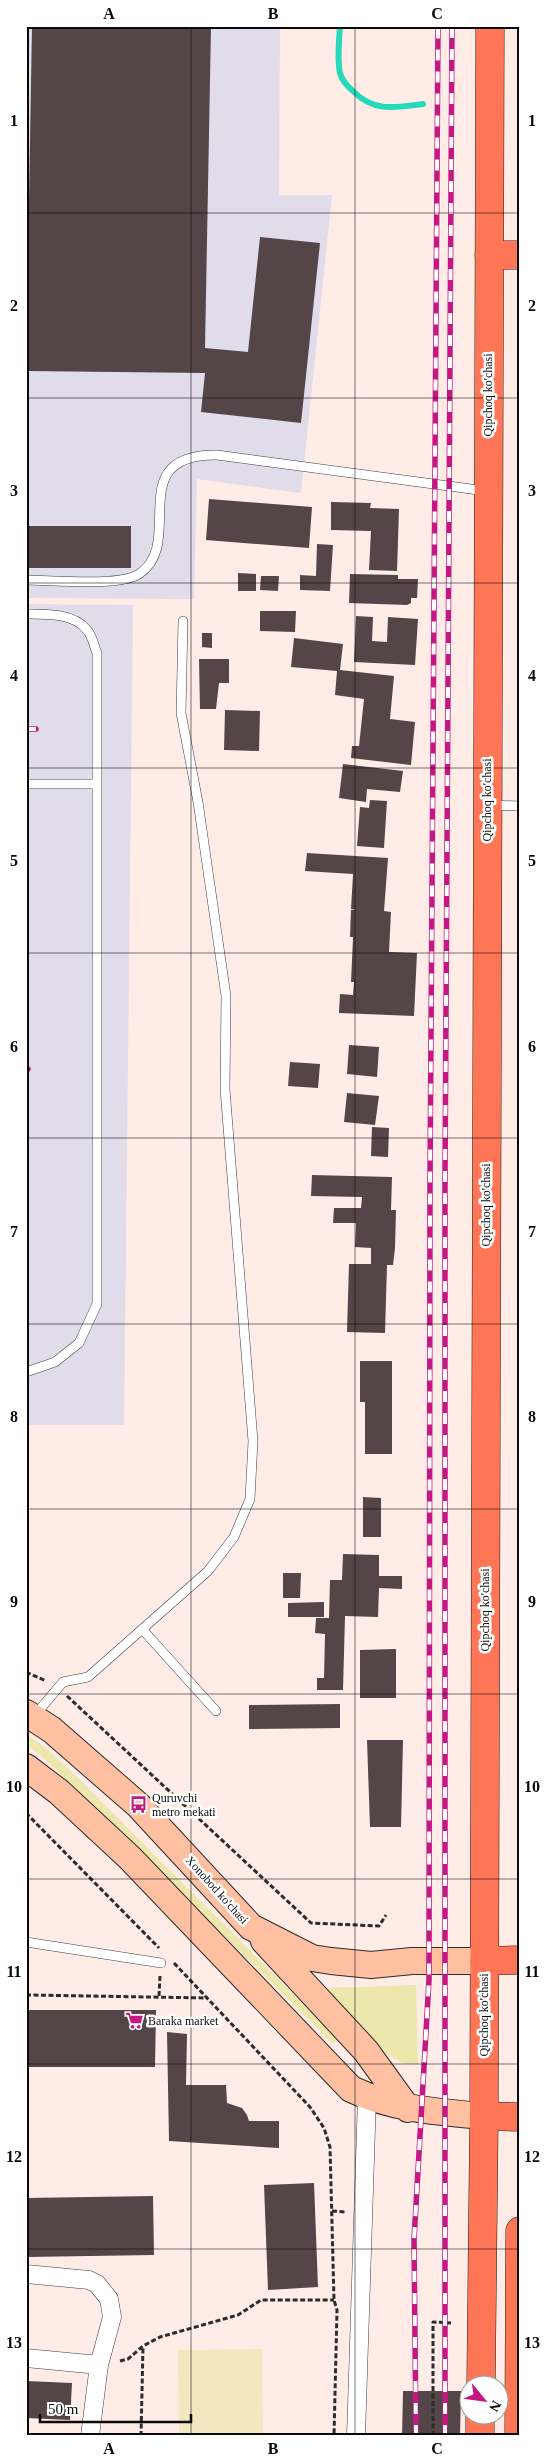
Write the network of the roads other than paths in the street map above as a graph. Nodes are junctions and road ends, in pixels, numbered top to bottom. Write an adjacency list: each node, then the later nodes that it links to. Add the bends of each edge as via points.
1 (490, 26): 2 (main road, Qipchoq ko'chasi)
2 (489, 255): 3 (main road); 4 (main road, Qipchoq ko'chasi)
3 (520, 255)
4 (488, 491): 5 (lane, via 217,455 195,456 176,466 164,482 158,502 158,549 152,562 139,574 116,581); 10 (main road, Qipchoq ko'chasi)
5 (26, 580)
6 (26, 614): 9 (lane, via 72,618 88,630 97,652)
7 (183, 621): 13 (lane, via 180,713 198,802 226,996 225,1088 252,1441 250,1499 234,1537 208,1571)
8 (26, 784): 9 (lane)
9 (97, 784): 12 (lane, via 98,1304 78,1343 54,1362)
10 (487, 806): 11 (lane); 20 (main road, Qipchoq ko'chasi)
11 (520, 806)
12 (26, 1372)
13 (142, 1629): 14 (lane); 15 (lane, via 88,1677 63,1682)
14 (216, 1711)
15 (30, 1715): 17 (street, Xonobod ko'chasi, via 58,1735 138,1806)
16 (28, 1774): 22 (street, via 59,1792 130,1858 334,2073 351,2089)
17 (250, 1927): 20 (street, Xonobod ko'chasi, via 312,1958 331,1961 371,1964); 23 (street, via 366,2051)
18 (26, 1942): 21 (lane)
19 (520, 1960): 20 (main road)
20 (484, 1961): 24 (main road, Qipchoq ko'chasi)
21 (161, 1963)
22 (367, 2097): 23 (street); 32 (street)
23 (408, 2109): 24 (street)
24 (484, 2116): 25 (main road); 30 (main road, Qipchoq ko'chasi)
25 (520, 2116)
26 (520, 2231): 33 (main road)
27 (26, 2274): 29 (street, via 80,2278 97,2284 104,2291 112,2317)
28 (26, 2358): 29 (street)
29 (99, 2365): 31 (street)
30 (481, 2374)
31 (90, 2436)
32 (356, 2436)
33 (518, 2436)

